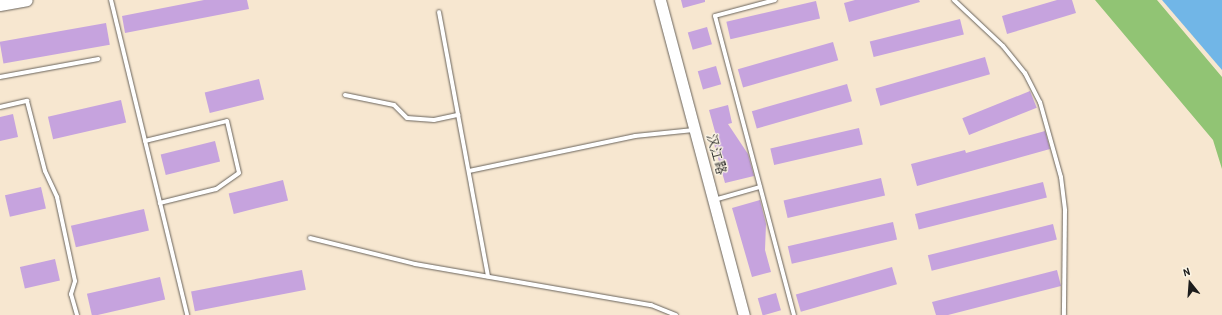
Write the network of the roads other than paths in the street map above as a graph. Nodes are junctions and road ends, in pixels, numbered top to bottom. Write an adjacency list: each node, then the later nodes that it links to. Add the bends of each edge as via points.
1 (27, 0): 6 (main road)
2 (111, 0): 14 (lane)
3 (660, 0): 13 (street, 汉江路)
4 (775, 0): 16 (lane, via 715,16)
5 (954, 0): 26 (lane, via 1003,46 1025,73 1040,102 1061,177 1065,211)
6 (0, 5)
7 (439, 12): 12 (lane)
8 (98, 59): 9 (lane)
9 (0, 76)
10 (345, 95): 12 (lane, via 394,105 407,118 434,120)
11 (0, 107): 21 (lane, via 27,101 45,171 57,197 75,281 71,294)
12 (458, 115): 15 (lane)
13 (695, 130): 15 (lane, via 635,136); 17 (street, 汉江路)
14 (145, 141): 18 (lane); 18 (lane, via 227,121 239,173 216,189)
15 (469, 171): 20 (lane)
16 (760, 187): 17 (lane); 25 (lane)
17 (713, 200): 24 (street, 汉江路)
18 (160, 203): 22 (lane)
19 (310, 238): 20 (lane, via 415,264)
20 (488, 277): 23 (lane, via 651,305)
21 (77, 315)
22 (187, 315)
23 (676, 315)
24 (744, 315)
25 (794, 315)
26 (1064, 315)

